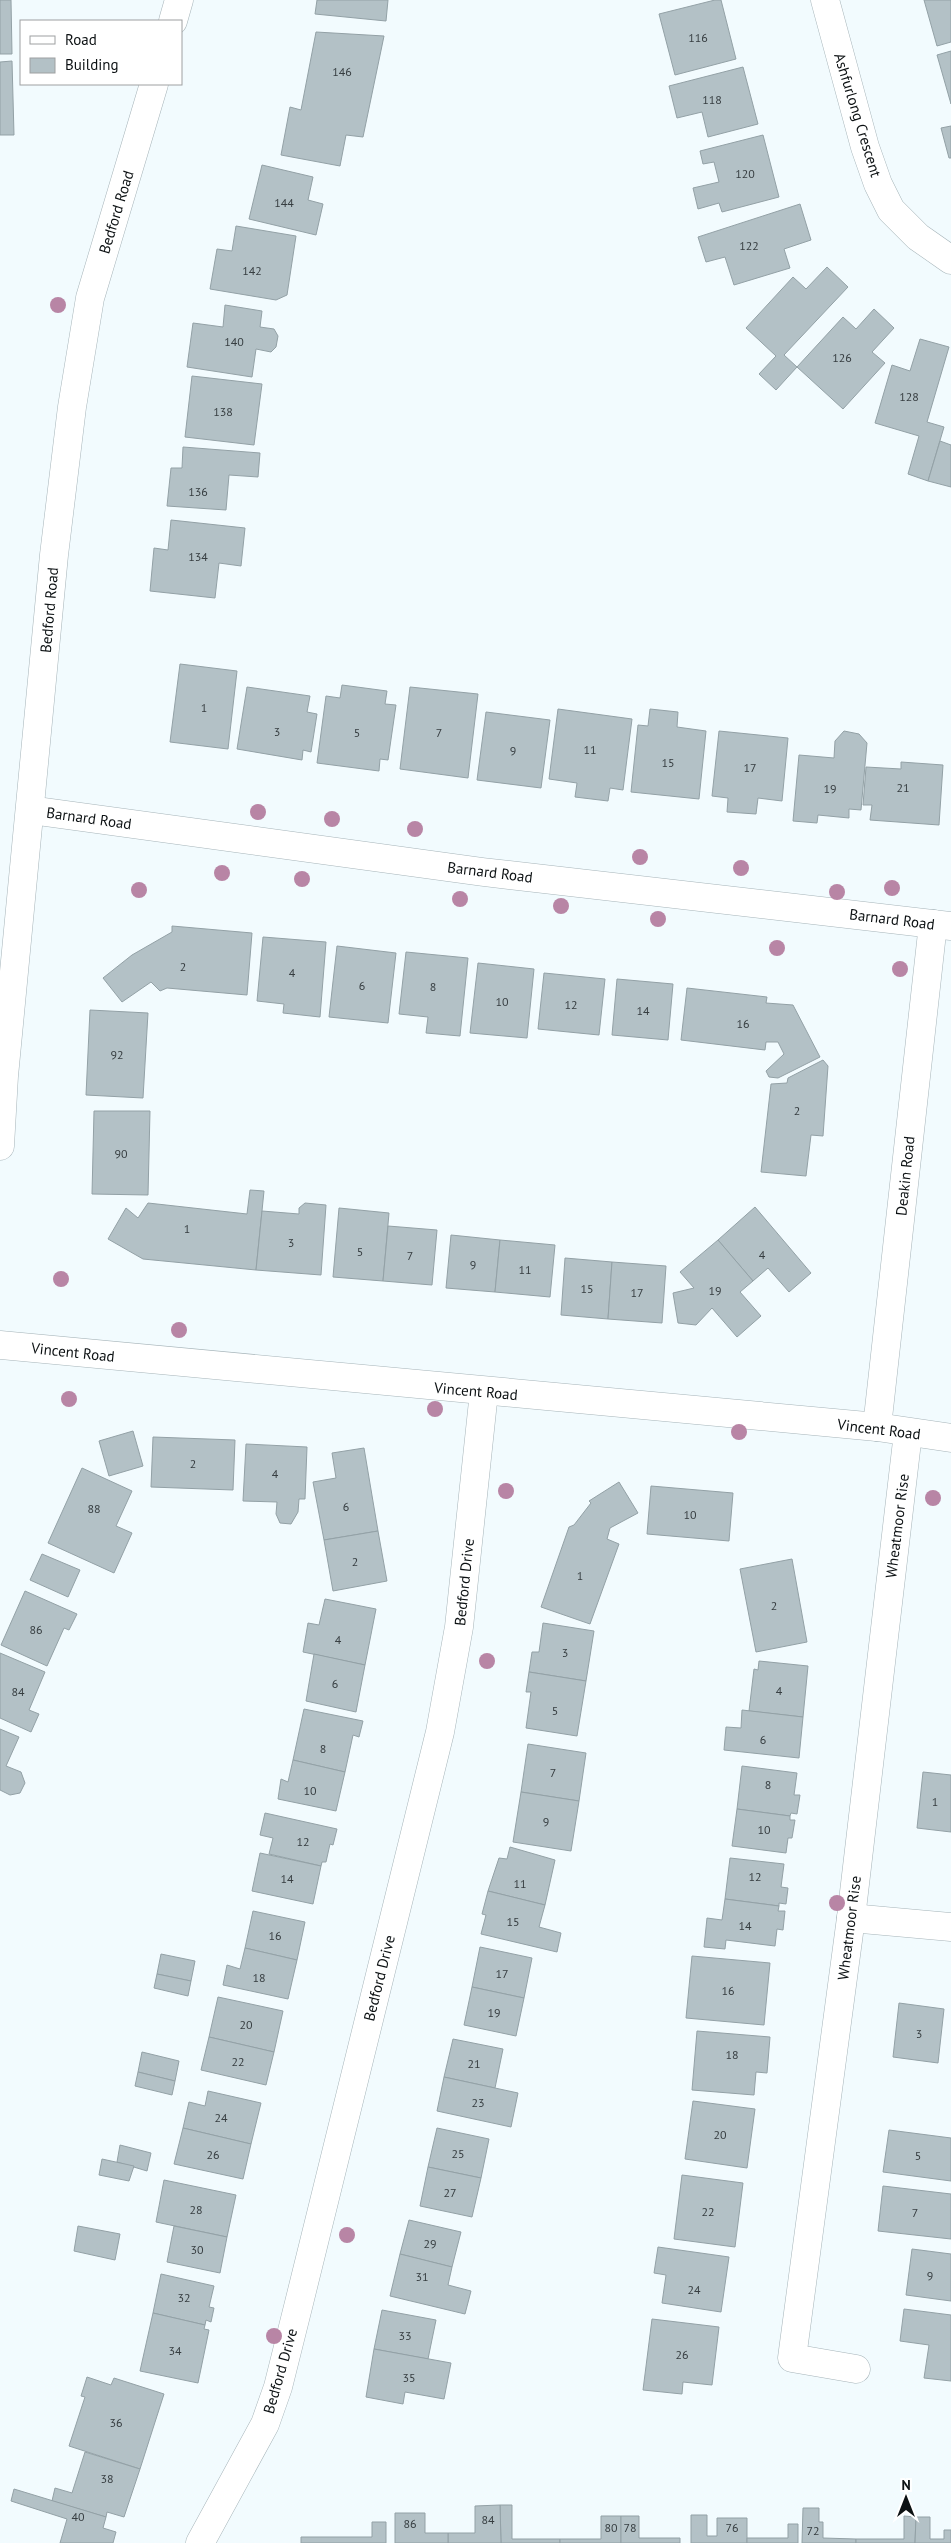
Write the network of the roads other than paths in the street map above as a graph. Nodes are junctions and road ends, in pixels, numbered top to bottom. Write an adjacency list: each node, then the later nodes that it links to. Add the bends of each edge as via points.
1 (179, 0): 3 (street)
2 (825, 0): 5 (street, Ashfurlong Crescent, via 865,147 891,210 918,237)
3 (173, 20)
4 (154, 85): 6 (street, Bedford Road, via 90,298 72,407 54,555)
5 (951, 260)
6 (30, 810): 7 (street, Barnard Road, via 483,872); 8 (street, Bedford Road)
7 (942, 925): 11 (street, Deakin Road)
8 (0, 1146)
9 (0, 1345): 10 (street, Vincent Road)
10 (484, 1392): 11 (street, Vincent Road); 17 (street, Bedford Drive, via 459,1627 440,1732 278,2387 265,2424)
11 (877, 1427): 12 (street, Vincent Road)
12 (908, 1433): 13 (street, Vincent Road); 14 (street, Wheatmoor Rise)
13 (951, 1438)
14 (850, 1918): 15 (street); 16 (street, Wheatmoor Rise, via 792,2358)
15 (951, 1927)
16 (856, 2369)
17 (200, 2543)

